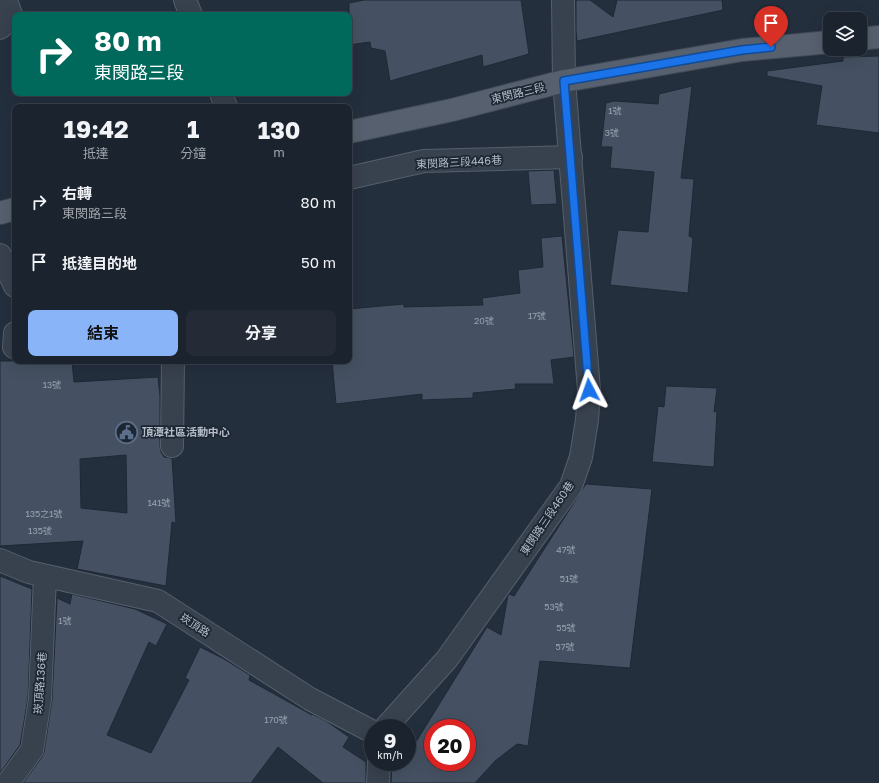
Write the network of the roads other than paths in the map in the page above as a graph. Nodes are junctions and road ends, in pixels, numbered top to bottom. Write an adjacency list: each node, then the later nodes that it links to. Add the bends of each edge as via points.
1 (185, 0): 4 (street)
2 (564, 0): 9 (street, 東閔路三段460巷)
3 (0, 1): 5 (street, via 8,6 12,17)
4 (190, 12)
5 (0, 28)
6 (879, 37): 7 (main road)
7 (867, 38)
8 (823, 43): 9 (main road, 東閔路三段, via 742,50)
9 (564, 81): 10 (main road, 東閔路三段, via 452,110); 11 (street, 東閔路三段460巷)
10 (352, 131)
11 (571, 157): 12 (street, 東閔路三段446巷, via 424,161); 21 (street, 東閔路三段460巷, via 589,390 581,457 571,486 447,659)
12 (352, 177)
13 (12, 210): 14 (main road)
14 (0, 213)
15 (0, 255): 16 (street)
16 (12, 280)
17 (173, 364): 18 (street)
18 (172, 446)
19 (0, 560): 20 (street, 崁頂路)
20 (45, 576): 22 (street, 崁頂路, via 158,601 310,699); 24 (street, 崁頂路136巷, via 40,699 32,750)
21 (393, 719)
22 (364, 727)
23 (379, 771): 25 (street)
24 (8, 783)
25 (378, 783)

